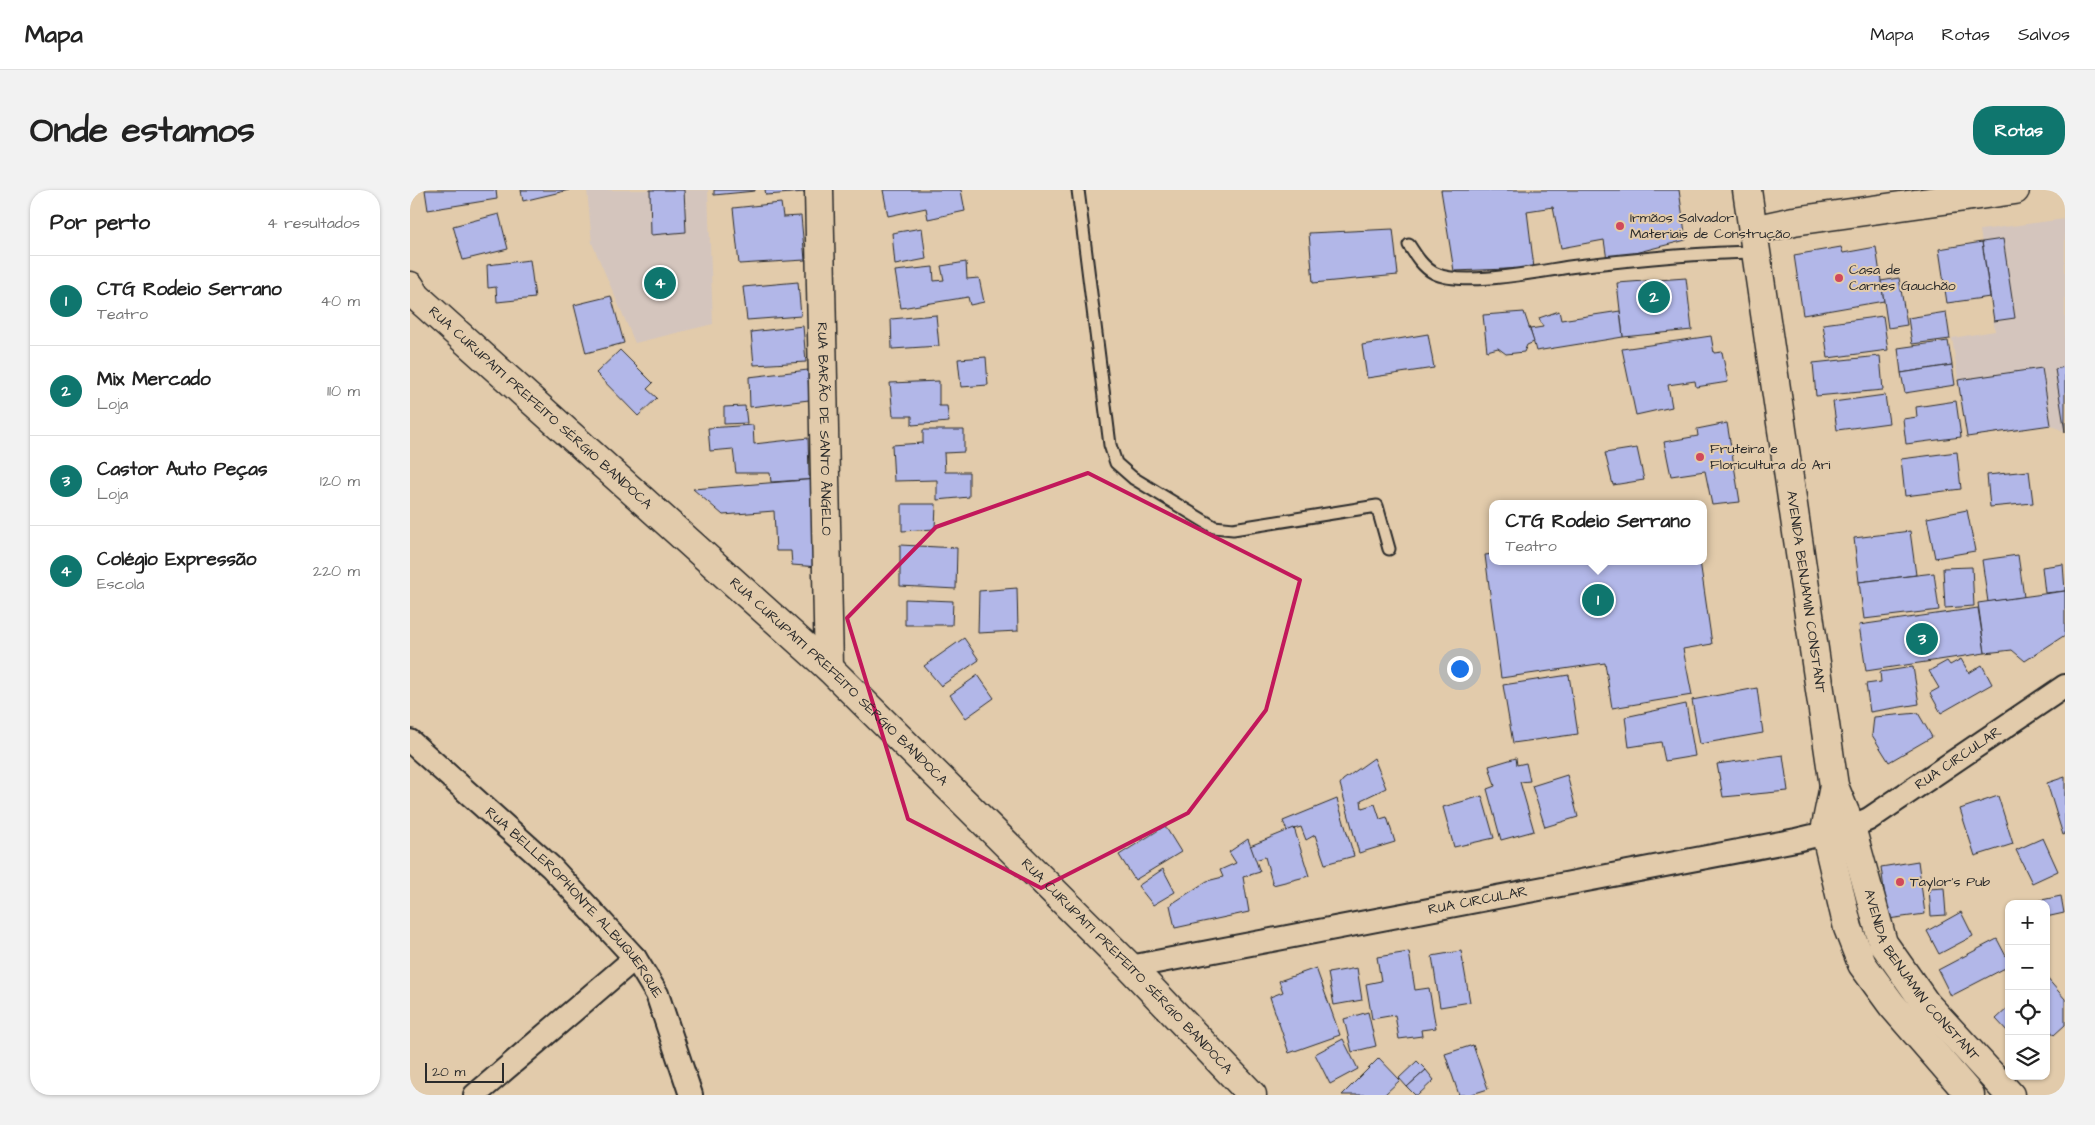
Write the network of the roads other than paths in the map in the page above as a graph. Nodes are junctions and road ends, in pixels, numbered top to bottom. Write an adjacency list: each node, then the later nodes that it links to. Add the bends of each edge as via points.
1 (819, 190): 9 (street, RUA BARÃO DE SANTO ÂNGELO)
2 (1078, 190): 8 (lane, via 1110,445 1116,463 1133,478 1214,527 1233,529 1378,506)
3 (1747, 190): 5 (street, AVENIDA BENJAMIN CONSTANT)
4 (2015, 190): 5 (street, via 1794,221)
5 (1754, 241): 6 (lane, via 1700,253 1498,278 1451,277 1434,273 1419,261); 12 (street, AVENIDA BENJAMIN CONSTANT)
6 (1409, 245)
7 (412, 296): 9 (street, RUA CURUPAITI PREFEITO SÉRGIO BANDOCA)
8 (1389, 550)
9 (828, 668): 14 (street, RUA CURUPAITI PREFEITO SÉRGIO BANDOCA)
10 (2065, 686): 12 (street, RUA CIRCULAR, via 1869,819)
11 (410, 741): 13 (street, RUA BELLEROPHONTE ALBUQUERQUE, via 551,867)
12 (1838, 829): 14 (street, RUA CIRCULAR, via 1796,840); 18 (street, AVENIDA BENJAMIN CONSTANT, via 1848,928 1862,964 1892,1005); 19 (street, AVENIDA BENJAMIN CONSTANT, via 1883,943 1926,1004)
13 (635, 958): 15 (street); 16 (street, RUA BELLEROPHONTE ALBUQUERQUE, via 656,994)
14 (1130, 967): 17 (street, RUA CURUPAITI PREFEITO SÉRGIO BANDOCA)
15 (476, 1095)
16 (691, 1095)
17 (1252, 1095)
18 (1970, 1095)
19 (2010, 1095)

